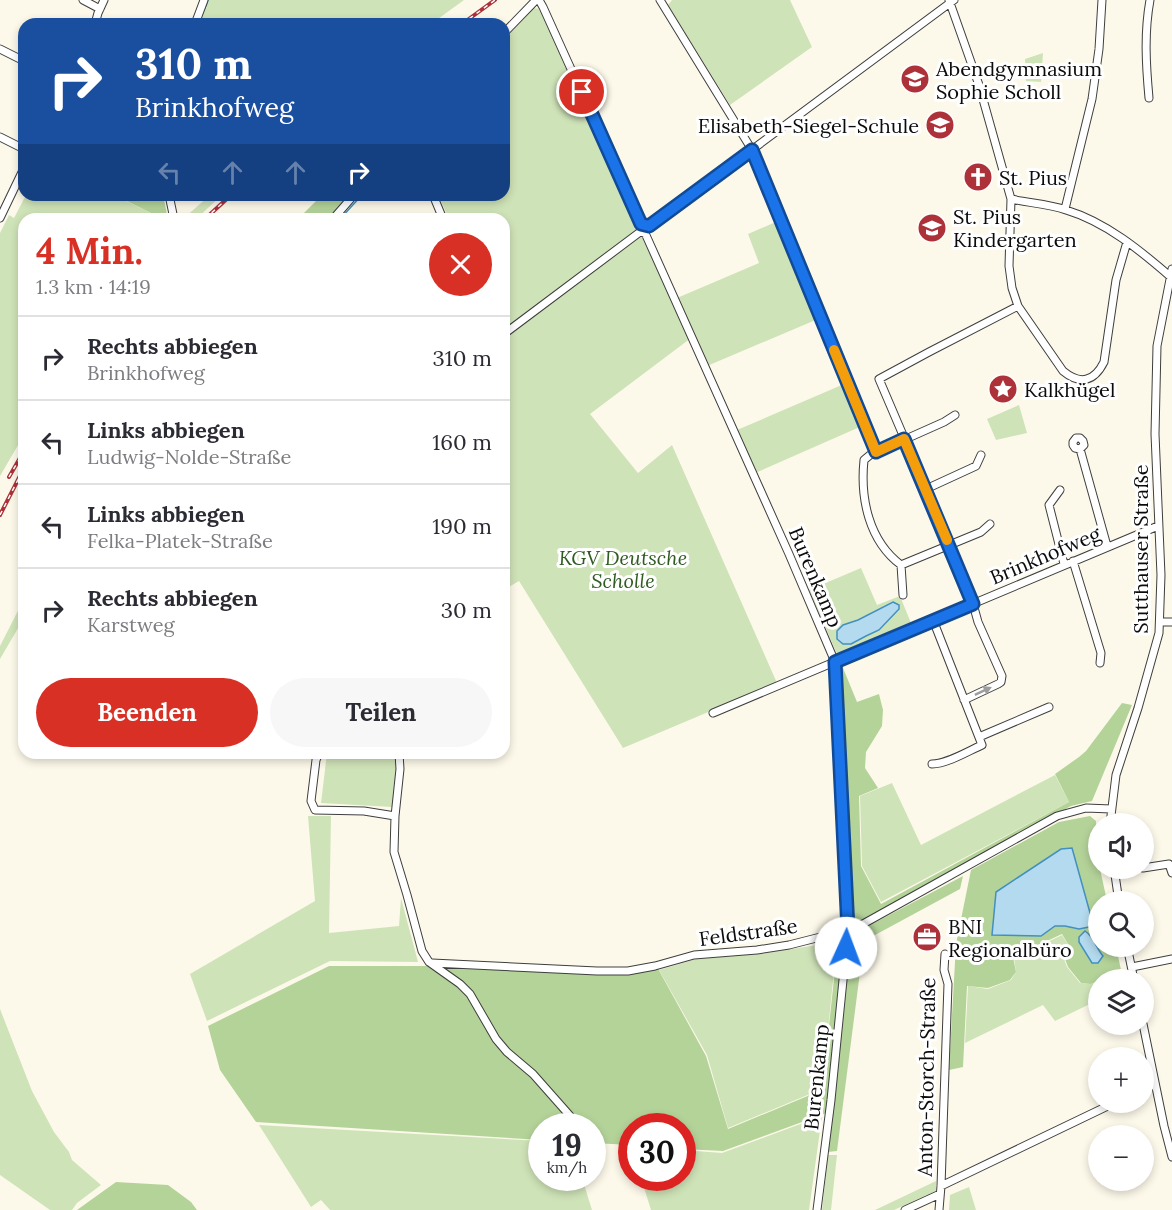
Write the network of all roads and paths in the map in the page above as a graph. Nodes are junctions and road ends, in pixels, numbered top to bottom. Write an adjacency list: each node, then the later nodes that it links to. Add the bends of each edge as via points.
1 (83, 0): 9 (street)
2 (104, 0): 9 (street)
3 (204, 0): 11 (street)
4 (537, 0): 12 (street); 25 (street, Burenkamp)
5 (660, 0): 18 (street)
6 (1102, 0): 22 (street, via 1092,99)
7 (1150, 0): 15 (street, via 1145,50)
8 (951, 1): 18 (street); 20 (street)
9 (100, 9): 10 (street)
10 (97, 18)
11 (197, 18)
12 (510, 27)
13 (0, 49): 14 (street)
14 (18, 58)
15 (1149, 98)
16 (0, 137): 17 (street)
17 (18, 146)
18 (752, 150): 25 (street); 33 (street)
19 (18, 180): 24 (street)
20 (1011, 199): 22 (street); 28 (street, via 1009,266)
21 (349, 201): 23 (street)
22 (1065, 209): 26 (street)
23 (338, 213)
24 (0, 218)
25 (645, 229): 29 (street); 49 (street, Burenkamp)
26 (1127, 242): 27 (street); 28 (street, via 1099,373 1088,379 1072,379)
27 (1171, 275): 38 (street, Sutthauser Straße, via 1157,346)
28 (1018, 306): 31 (street, via 879,379)
29 (510, 330)
30 (955, 415): 31 (street)
31 (904, 439): 33 (street); 35 (street)
32 (1080, 448): 40 (street)
33 (876, 452): 43 (street, via 864,460 868,515 879,543)
34 (981, 455): 35 (street, via 976,466)
35 (926, 489): 39 (street)
36 (1060, 490): 42 (street, via 1049,505)
37 (990, 524): 39 (street)
38 (1158, 526): 40 (street, Brinkhofweg); 47 (street, Sutthauser Straße)
39 (950, 546): 43 (street); 45 (street)
40 (1107, 546): 41 (street, Brinkhofweg)
41 (1073, 561): 42 (street, Brinkhofweg); 50 (street, via 1101,652)
42 (1064, 564): 45 (street, Brinkhofweg)
43 (901, 565): 44 (street)
44 (903, 595)
45 (973, 604): 46 (street, Brinkhofweg); 51 (street, one-way to 45, via 1001,682 1002,676)
46 (933, 620): 49 (street, Brinkhofweg); 51 (street)
47 (1160, 622): 48 (street); 58 (street, Sutthauser Straße, via 1154,655 1116,775)
48 (1172, 622)
49 (835, 662): 53 (street, Brinkhofweg); 63 (street, Burenkamp)
50 (1100, 663)
51 (964, 700): 54 (street)
52 (1049, 707): 54 (street)
53 (713, 713)
54 (979, 737): 57 (street, via 982,745)
55 (316, 759): 60 (street, via 312,801 315,810 364,810)
56 (399, 759): 60 (street)
57 (932, 764)
58 (1111, 809): 59 (street, Sutthauser Straße); 63 (street, Feldstraße, via 1086,808 1057,816)
59 (1111, 813)
60 (395, 816): 67 (street, via 394,852 422,951)
61 (1154, 866): 62 (street, via 1169,864)
62 (1172, 873)
63 (848, 930): 67 (street, Feldstraße, via 789,945 694,955 628,971); 75 (street, Burenkamp)
64 (945, 954): 74 (street, Anton-Storch-Straße, via 948,984)
65 (1130, 957): 68 (street)
66 (1172, 959): 68 (street)
67 (432, 963): 71 (street, via 470,994 496,1039)
68 (1132, 967)
69 (1145, 1035): 70 (street)
70 (1155, 1084): 73 (street)
71 (568, 1113)
72 (1094, 1113): 74 (street, Anton-Storch-Straße)
73 (1172, 1157)
74 (940, 1190): 76 (street); 77 (street)
75 (817, 1210)
76 (905, 1210)
77 (939, 1210)

